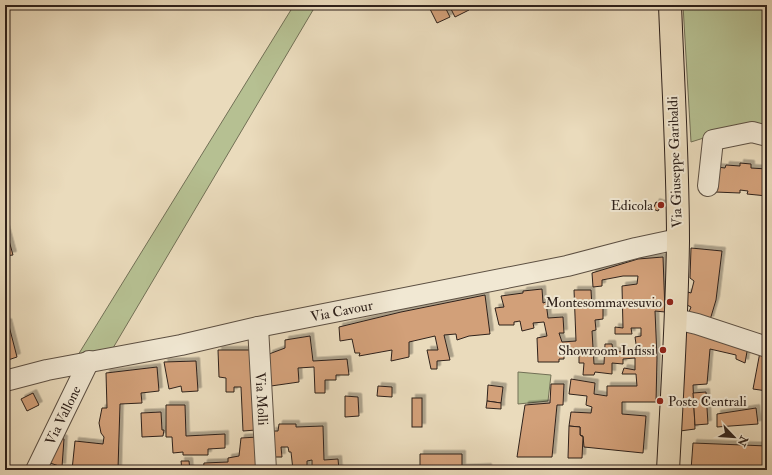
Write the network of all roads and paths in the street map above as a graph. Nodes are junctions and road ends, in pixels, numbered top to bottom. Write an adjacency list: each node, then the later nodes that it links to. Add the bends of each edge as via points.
1 (670, 5): 4 (main road, Via Giuseppe Garibaldi)
2 (767, 136): 3 (street, via 752,132 713,140)
3 (708, 186)
4 (678, 239): 5 (main road, Via Giuseppe Garibaldi); 6 (street, Via Cavour, via 567,266)
5 (676, 319): 7 (street); 12 (main road, Via Giuseppe Garibaldi)
6 (258, 327): 8 (street, Via Cavour, via 181,345); 11 (street, Via Molli)
7 (767, 347)
8 (89, 361): 9 (street, Via Cavour); 10 (street, Via Vallone)
9 (5, 381)
10 (36, 470)
11 (266, 470)
12 (668, 470)

